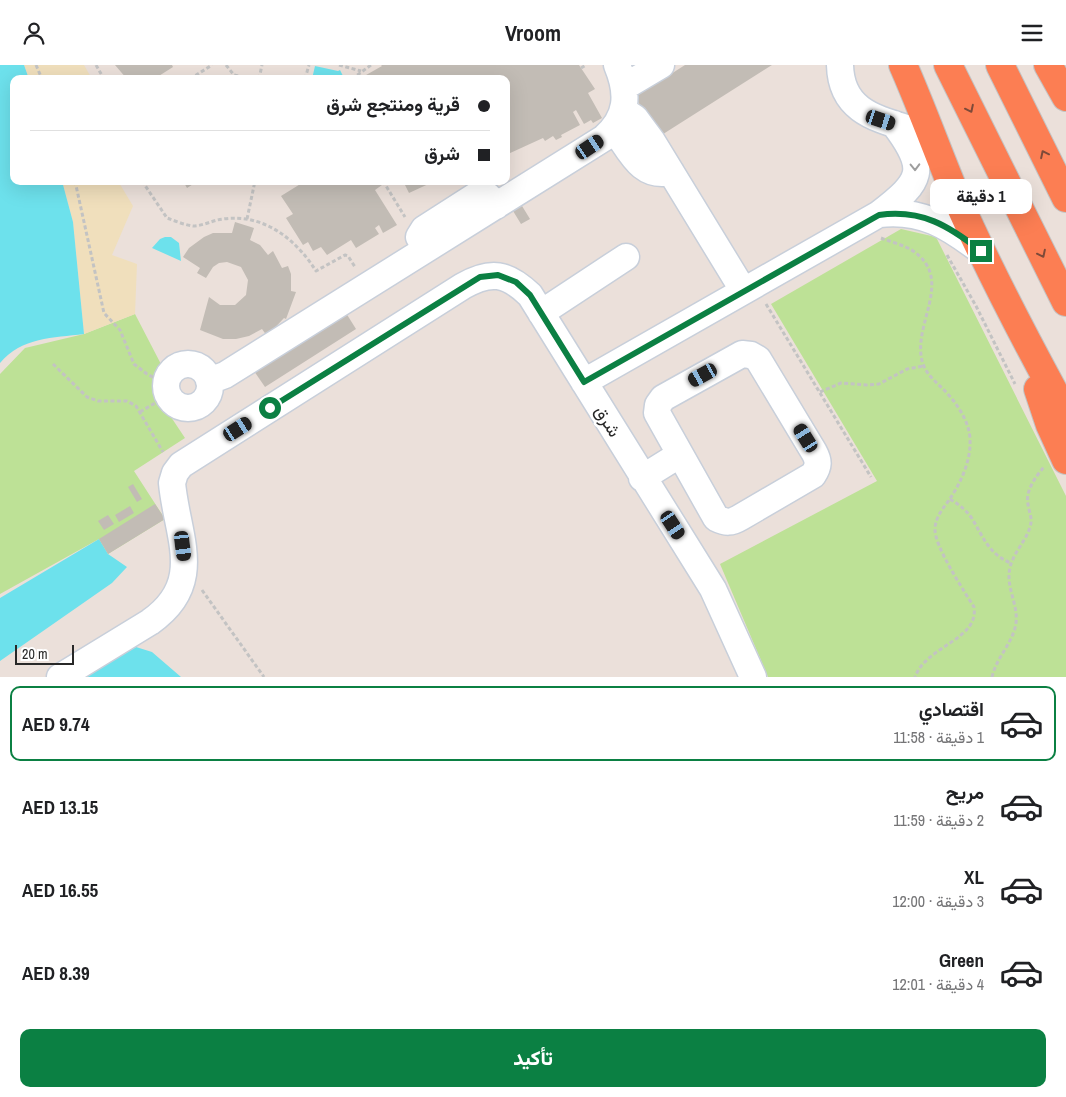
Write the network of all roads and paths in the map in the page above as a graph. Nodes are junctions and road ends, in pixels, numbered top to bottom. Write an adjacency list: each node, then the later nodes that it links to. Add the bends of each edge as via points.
1 (212, 65): 14 (path)
2 (226, 65): 15 (path)
3 (339, 65): 13 (path)
4 (371, 65): 13 (path)
5 (586, 65): 12 (path)
6 (661, 65): 18 (street)
7 (840, 65): 19 (street, via 842,82 855,105 867,114)
8 (903, 65): 20 (highway)
9 (948, 65): 34 (highway, one-way to 34)
10 (1000, 65): 25 (highway, one-way to 10)
11 (1048, 65): 17 (highway)
12 (581, 68)
13 (361, 71): 16 (path)
14 (196, 75)
15 (234, 75)
16 (356, 75)
17 (1066, 97)
18 (620, 98): 28 (street, via 590,147 496,206); 33 (street, via 641,124)
19 (894, 125): 20 (street); 27 (street, one-way to 27, via 910,146 916,160 916,174 910,188)
20 (932, 136): 30 (highway)
21 (76, 185): 40 (path, via 104,313 120,331 134,363)
22 (145, 185): 26 (path, via 167,219 194,226 223,219)
23 (254, 185): 26 (path)
24 (385, 185): 28 (path)
25 (1066, 198)
26 (246, 219): 32 (path, via 271,227 294,243 316,271 346,255)
27 (871, 219): 30 (street, via 910,214 925,218 955,231); 33 (street); 38 (path, via 874,236 912,250 930,272 932,290 920,347)
28 (420, 245): 32 (street)
29 (944, 250): 41 (path)
30 (981, 251): 36 (highway)
31 (626, 257): 35 (street)
32 (367, 286): 40 (street, via 225,375 209,381 207,395 198,405 191,408 177,405)
33 (748, 287): 39 (street); 42 (path)
34 (1066, 302)
35 (541, 313): 39 (street, شرق); 51 (street, شرق, via 530,295 516,282 498,275 480,277 189,459 175,473 172,483)
36 (1027, 342): 44 (highway); 47 (highway, via 1041,398)
37 (53, 364): 43 (path, via 87,397 98,401 127,401)
38 (924, 366): 42 (path, via 907,369 872,386 841,383); 50 (path, via 958,407 970,439 966,465)
39 (584, 382): 49 (street, شرق)
40 (167, 389): 43 (path)
41 (1018, 391)
42 (820, 392): 48 (path)
43 (140, 412): 45 (path)
44 (1066, 414)
45 (162, 451)
46 (679, 455): 46 (street, via 716,518 724,522 733,521 757,508 813,475 818,467 818,459 758,359 742,354 663,398 658,405 657,413); 49 (street)
47 (1064, 456): 52 (path, via 1044,466 1032,485 1028,497 1031,523)
48 (871, 477)
49 (642, 478): 55 (street, شرق, via 714,589)
50 (950, 499): 52 (path, via 970,515 991,551); 56 (path, via 935,523 936,538 974,607 974,618 967,631 923,661)
51 (184, 557): 53 (street, شرق, via 184,578 176,597 165,611); 54 (path, via 203,591)
52 (1011, 563): 57 (path, via 1010,584 1016,620)
53 (60, 677)
54 (264, 677)
55 (753, 677)
56 (915, 677)
57 (992, 677)

